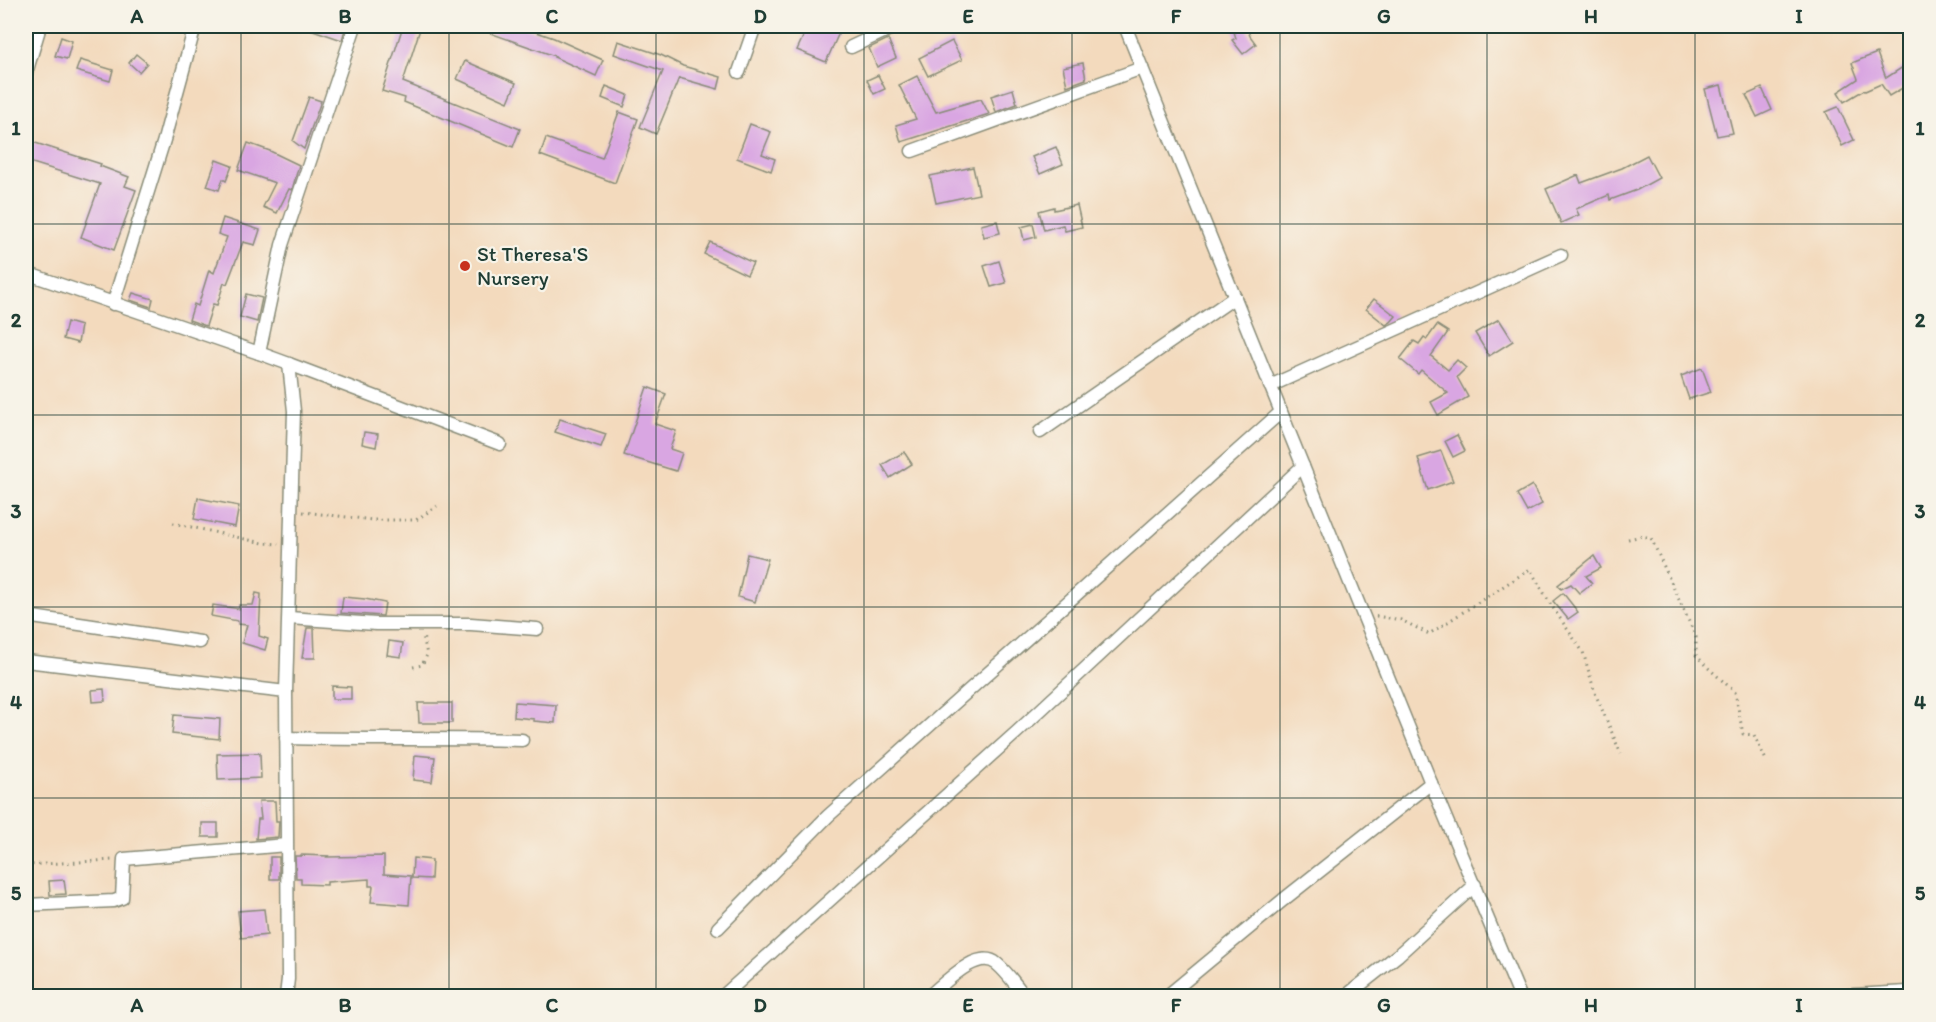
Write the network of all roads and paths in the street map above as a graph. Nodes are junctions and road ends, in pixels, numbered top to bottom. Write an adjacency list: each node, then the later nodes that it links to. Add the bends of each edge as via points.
1 (40, 26): 10 (street)
2 (195, 26): 15 (street)
3 (355, 26): 16 (street, via 282,245)
4 (755, 26): 9 (street)
5 (896, 26): 7 (street)
6 (1125, 26): 8 (street)
7 (851, 47)
8 (1142, 68): 11 (street); 14 (street)
9 (739, 72)
10 (26, 73)
11 (912, 151)
12 (1561, 255): 18 (street)
13 (26, 273): 15 (street)
14 (1235, 297): 18 (street); 20 (street)
15 (113, 304): 16 (street)
16 (259, 353): 17 (street)
17 (288, 364): 21 (street); 30 (street, via 294,411)
18 (1270, 386): 19 (street)
19 (1281, 412): 22 (street); 47 (street, via 828,816)
20 (1040, 432)
21 (500, 444)
22 (1303, 466): 28 (street); 50 (street, via 1018,731)
23 (437, 506): 24 (path, via 416,520 373,520)
24 (302, 512)
25 (172, 524): 27 (path)
26 (1628, 539): 40 (path, via 1651,538 1696,637 1696,655 1736,692 1743,734 1754,735)
27 (286, 544)
28 (1363, 613): 39 (path, via 1401,620 1429,634 1530,569 1583,652 1595,693); 41 (street)
29 (26, 616): 33 (street)
30 (289, 618): 31 (street); 36 (street)
31 (411, 624): 32 (street); 35 (path, via 423,635 427,655 422,665)
32 (537, 629)
33 (200, 642)
34 (26, 661): 36 (street)
35 (413, 667)
36 (286, 692): 37 (street)
37 (286, 738): 38 (street); 42 (street)
38 (522, 740)
39 (1621, 754)
40 (1766, 760)
41 (1431, 783): 45 (street); 53 (street)
42 (286, 845): 43 (street); 49 (street)
43 (124, 859): 44 (path); 46 (street, via 122,898)
44 (26, 865)
45 (1475, 885): 54 (street, via 1398,956); 55 (street)
46 (26, 905)
47 (718, 928)
48 (1907, 992): 56 (street)
49 (286, 996)
50 (723, 996)
51 (929, 996): 52 (street, via 972,962 983,958 996,962)
52 (1025, 996)
53 (1167, 996)
54 (1346, 996)
55 (1520, 996)
56 (1836, 996)

